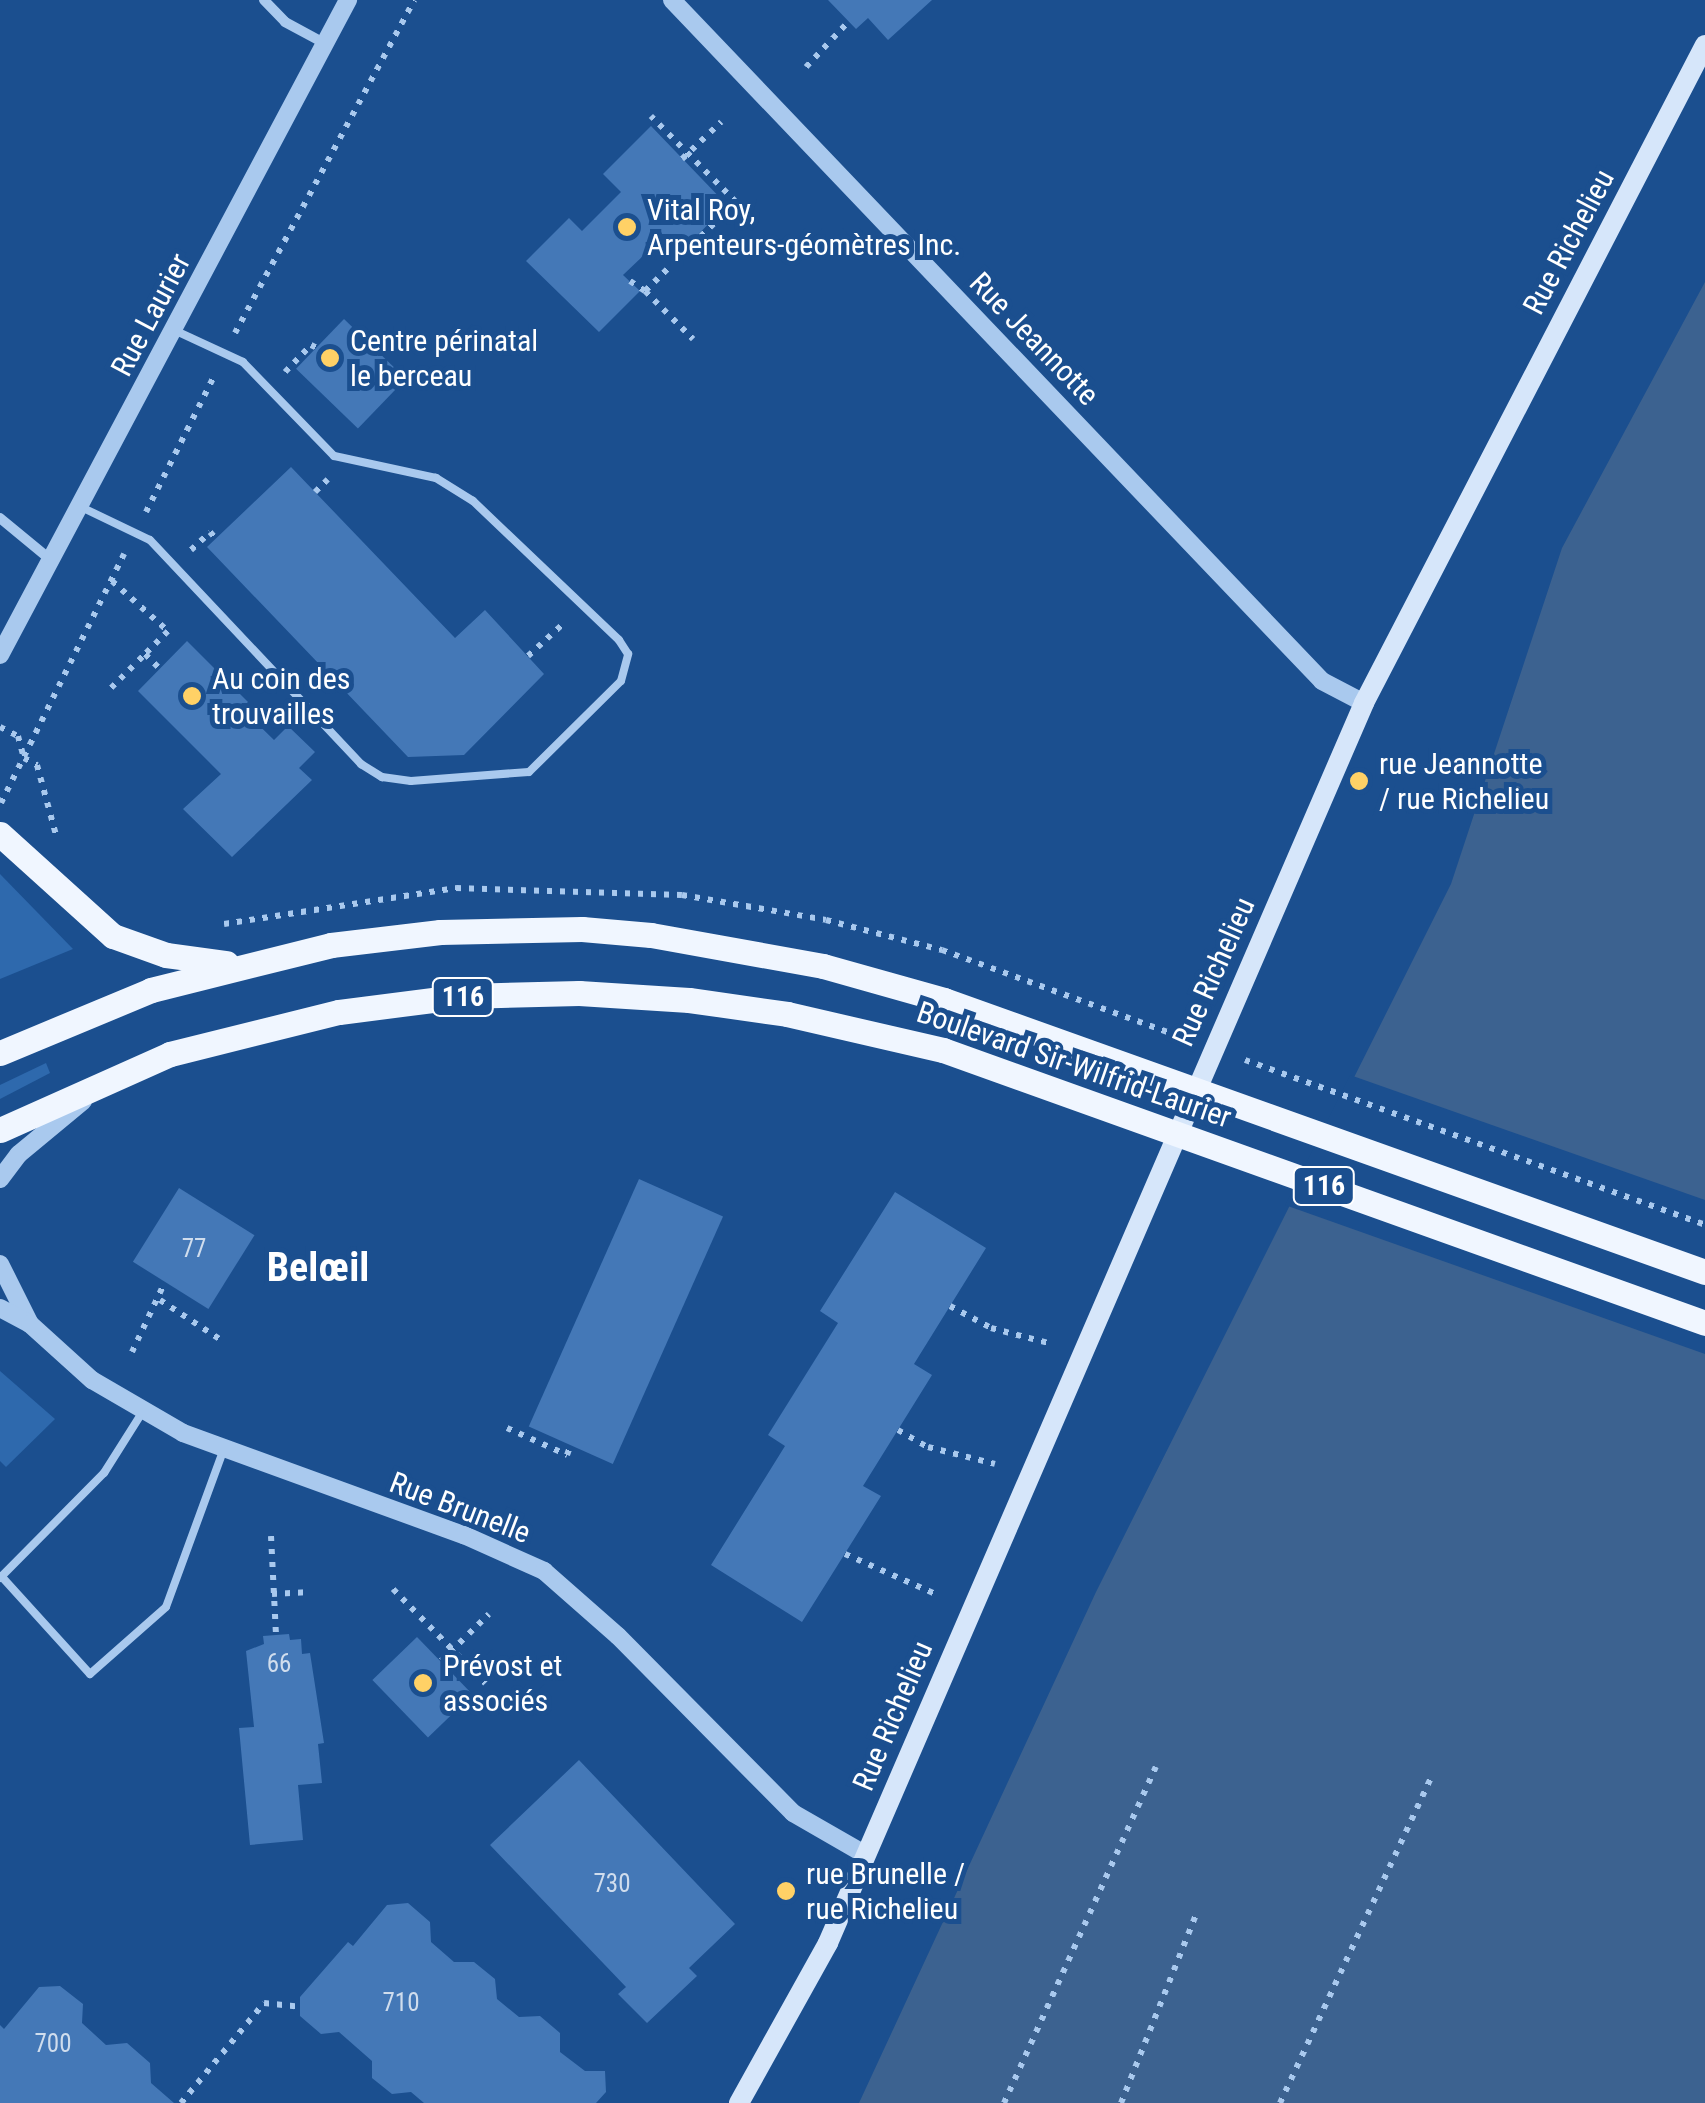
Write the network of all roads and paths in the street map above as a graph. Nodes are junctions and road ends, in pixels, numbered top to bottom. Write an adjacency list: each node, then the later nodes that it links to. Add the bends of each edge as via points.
1 (264, 0): 6 (street, via 285,22)
2 (348, 0): 6 (street, Rue Laurier)
3 (414, 0): 17 (path, via 283,234)
4 (672, 0): 31 (street, Rue Jeannotte, via 1322,681)
5 (850, 21): 8 (path)
6 (324, 44): 14 (street, Rue Laurier)
7 (1705, 45): 31 (main road, Rue Richelieu)
8 (806, 67)
9 (651, 116): 11 (path)
10 (721, 122): 11 (path)
11 (685, 156): 13 (path, via 736,202)
12 (630, 282): 13 (path)
13 (645, 292): 15 (path)
14 (174, 330): 17 (lane); 20 (street, Rue Laurier)
15 (694, 339)
16 (317, 348): 18 (path, via 311,346)
17 (225, 354): 18 (lane); 19 (path)
18 (269, 389): 25 (lane, via 334,456 436,478 473,500)
19 (151, 501)
20 (81, 507): 23 (street, Rue Laurier); 25 (lane, via 150,540 361,764 382,777 530,772 627,669 619,640)
21 (0, 518): 23 (street)
22 (123, 557): 24 (path)
23 (52, 562): 27 (street, Rue Laurier)
24 (111, 581): 26 (path, via 168,631); 33 (path)
25 (582, 606): 28 (path)
26 (145, 654): 29 (path); 30 (path)
27 (0, 655)
28 (528, 656)
29 (160, 669)
30 (110, 688)
31 (1364, 703): 76 (main road, Rue Richelieu)
32 (0, 726): 33 (path, via 18,736)
33 (24, 758): 34 (path)
34 (4, 796)
35 (0, 834): 37 (main road, via 113,936 166,956)
36 (942, 950): 38 (path)
37 (236, 964): 39 (main road, Boulevard Sir-Wilfrid-Laurier / 116); 46 (main road, Boulevard Sir-Wilfrid-Laurier / 116, via 440,932 582,929 823,966 944,1000)
38 (1195, 1042)
39 (0, 1053)
40 (1232, 1056): 44 (path)
41 (124, 1072): 42 (main road, Boulevard Sir-Wilfrid-Laurier / 116); 43 (street, via 31,1143); 51 (main road, Boulevard Sir-Wilfrid-Laurier / 116, via 248,1029 339,1012 560,993 788,1014 943,1050)
42 (0, 1130)
43 (0, 1179)
44 (1705, 1225)
45 (0, 1264): 52 (street, Rue Brunelle)
46 (1705, 1272)
47 (164, 1282): 48 (path)
48 (160, 1300): 53 (path); 55 (path)
49 (950, 1306): 54 (path, via 991,1328)
50 (0, 1308): 52 (street, Rue Brunelle)
51 (1705, 1322)
52 (30, 1324): 56 (street, Rue Brunelle, via 92,1380)
53 (221, 1340)
54 (1048, 1342)
55 (132, 1352)
56 (142, 1412): 60 (street, Rue Brunelle); 64 (lane, via 104,1473)
57 (507, 1428): 59 (path, via 567,1455)
58 (898, 1430): 61 (path, via 928,1447)
59 (571, 1444)
60 (223, 1451): 64 (lane, via 166,1607 90,1674); 76 (street, Rue Brunelle, via 464,1535 544,1572 581,1600 793,1813)
61 (995, 1464)
62 (271, 1536): 67 (path)
63 (845, 1554): 68 (path)
64 (1, 1578)
65 (393, 1589): 71 (path)
66 (306, 1592): 67 (path)
67 (272, 1594): 70 (path)
68 (938, 1595)
69 (489, 1614): 71 (path)
70 (276, 1635)
71 (453, 1650): 72 (path); 73 (path)
72 (441, 1661)
73 (484, 1683)
74 (1156, 1767): 81 (path)
75 (1432, 1776): 83 (path)
76 (866, 1855): 80 (main road, Rue Richelieu, via 811,1979)
77 (1196, 1915): 82 (path)
78 (300, 2006): 79 (path, via 264,2004)
79 (180, 2103)
80 (739, 2103)
81 (1004, 2103)
82 (1121, 2103)
83 (1280, 2103)

